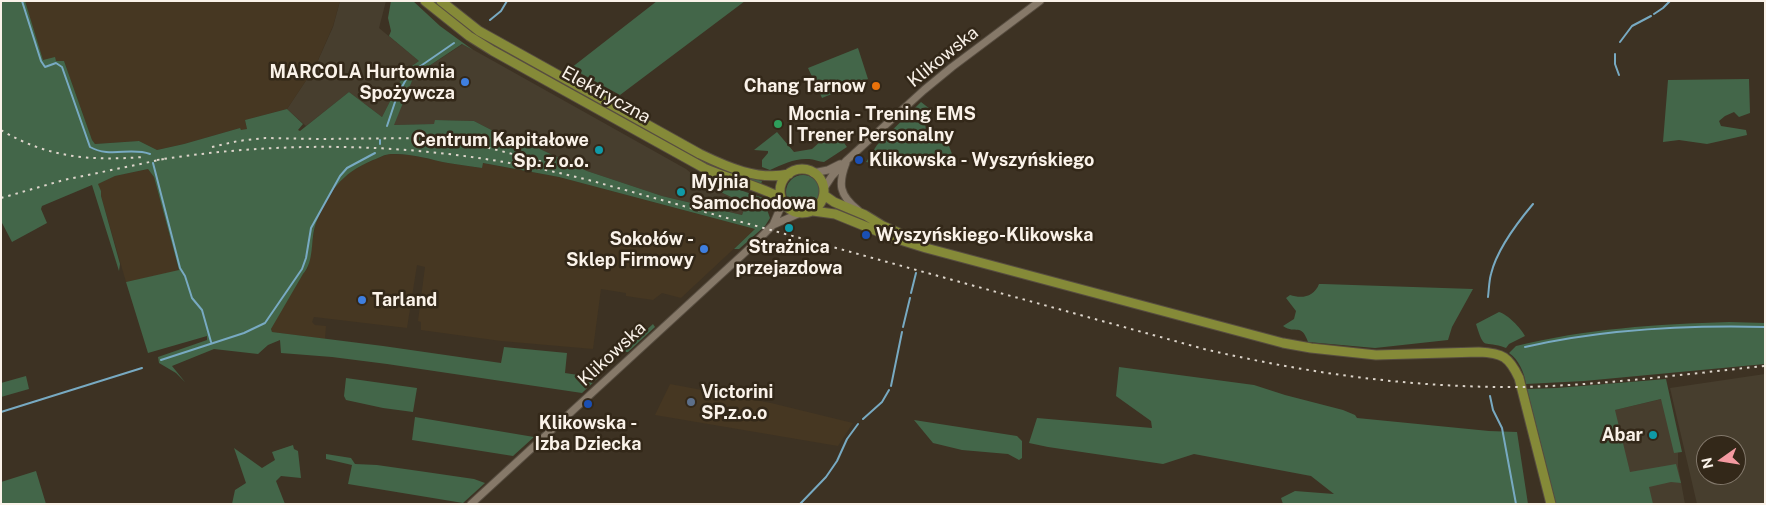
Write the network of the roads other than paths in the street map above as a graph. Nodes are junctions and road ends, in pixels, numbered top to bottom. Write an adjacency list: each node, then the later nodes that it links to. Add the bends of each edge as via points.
1 (425, 1): 8 (main road, Elektryczna, via 493,51 704,168)
2 (441, 1): 6 (main road, Elektryczna, via 479,31 700,154 755,174 771,177)
3 (1040, 1): 4 (street, Klikowska, via 943,74)
4 (847, 160): 5 (street, Klikowska, via 828,170); 7 (street, Klikowska, via 832,176); 11 (street, via 841,176 842,190 848,201)
5 (813, 173): 6 (main road, via 801,170); 7 (main road, via 821,181)
6 (789, 174): 8 (main road, via 781,185)
7 (824, 192): 9 (main road, via 822,201); 11 (main road, via 834,202)
8 (782, 200): 10 (main road, via 788,208); 12 (street, Klikowska)
9 (813, 211): 10 (main road); 13 (main road, via 834,214)
10 (800, 213): 12 (street, Klikowska)
11 (865, 215): 13 (main road)
12 (772, 225): 14 (street, Klikowska)
13 (943, 253): 15 (main road, via 1233,331 1311,348 1376,355 1493,352 1503,356 1512,364 1519,378)
14 (471, 504)
15 (1552, 504)

